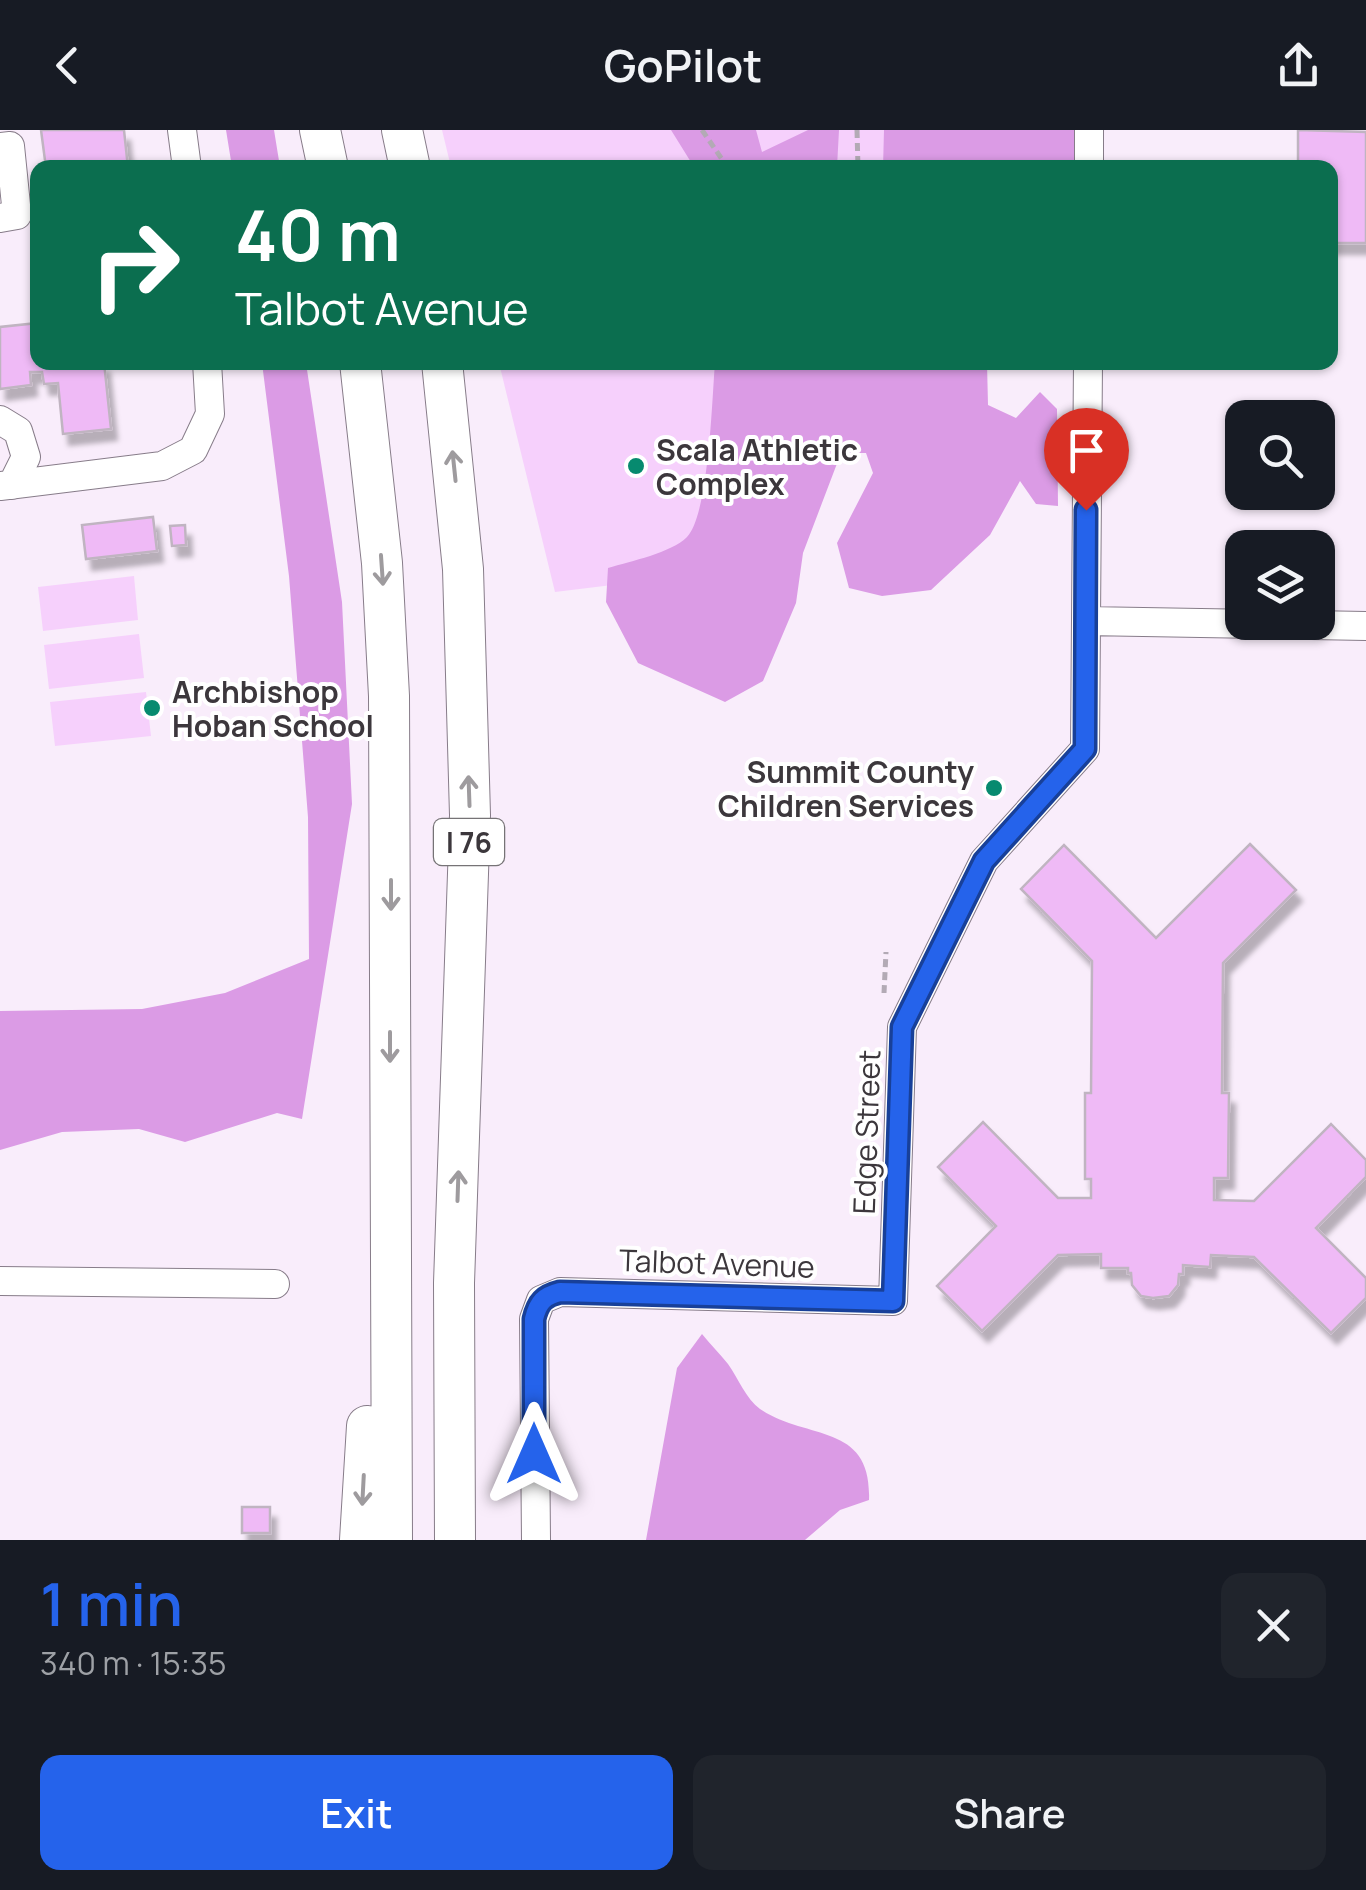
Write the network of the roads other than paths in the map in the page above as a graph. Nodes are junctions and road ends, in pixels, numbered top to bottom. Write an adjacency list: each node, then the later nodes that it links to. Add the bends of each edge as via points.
1 (182, 130): 6 (street)
2 (320, 130): 7 (highway)
3 (402, 130): 8 (highway)
4 (1089, 130): 9 (street)
5 (3, 143): 10 (street, via 17,215)
6 (186, 160)
7 (326, 160)
8 (408, 160)
9 (1089, 160)
10 (0, 218)
11 (208, 370): 16 (street, via 210,414 193,450 162,466)
12 (361, 370): 19 (highway, I 76, one-way to 19, via 389,696)
13 (443, 370): 21 (highway, I 76, one-way to 13, via 470,815 463,569)
14 (1088, 370): 17 (street, Edge Street)
15 (0, 420): 16 (street, via 18,431 26,458)
16 (6, 486)
17 (1086, 621): 18 (street); 23 (street, Edge Street, via 1085,749 984,861 902,1027)
18 (1366, 626)
19 (390, 1113): 24 (highway, one-way to 24); 25 (highway, I 76)
20 (0, 1281): 22 (street)
21 (454, 1283): 26 (highway, I 76); 27 (highway)
22 (275, 1284)
23 (879, 1300): 28 (street, Talbot Avenue, via 560,1292 541,1300 534,1319)
24 (360, 1540)
25 (392, 1540)
26 (455, 1540)
27 (473, 1540)
28 (536, 1540)

